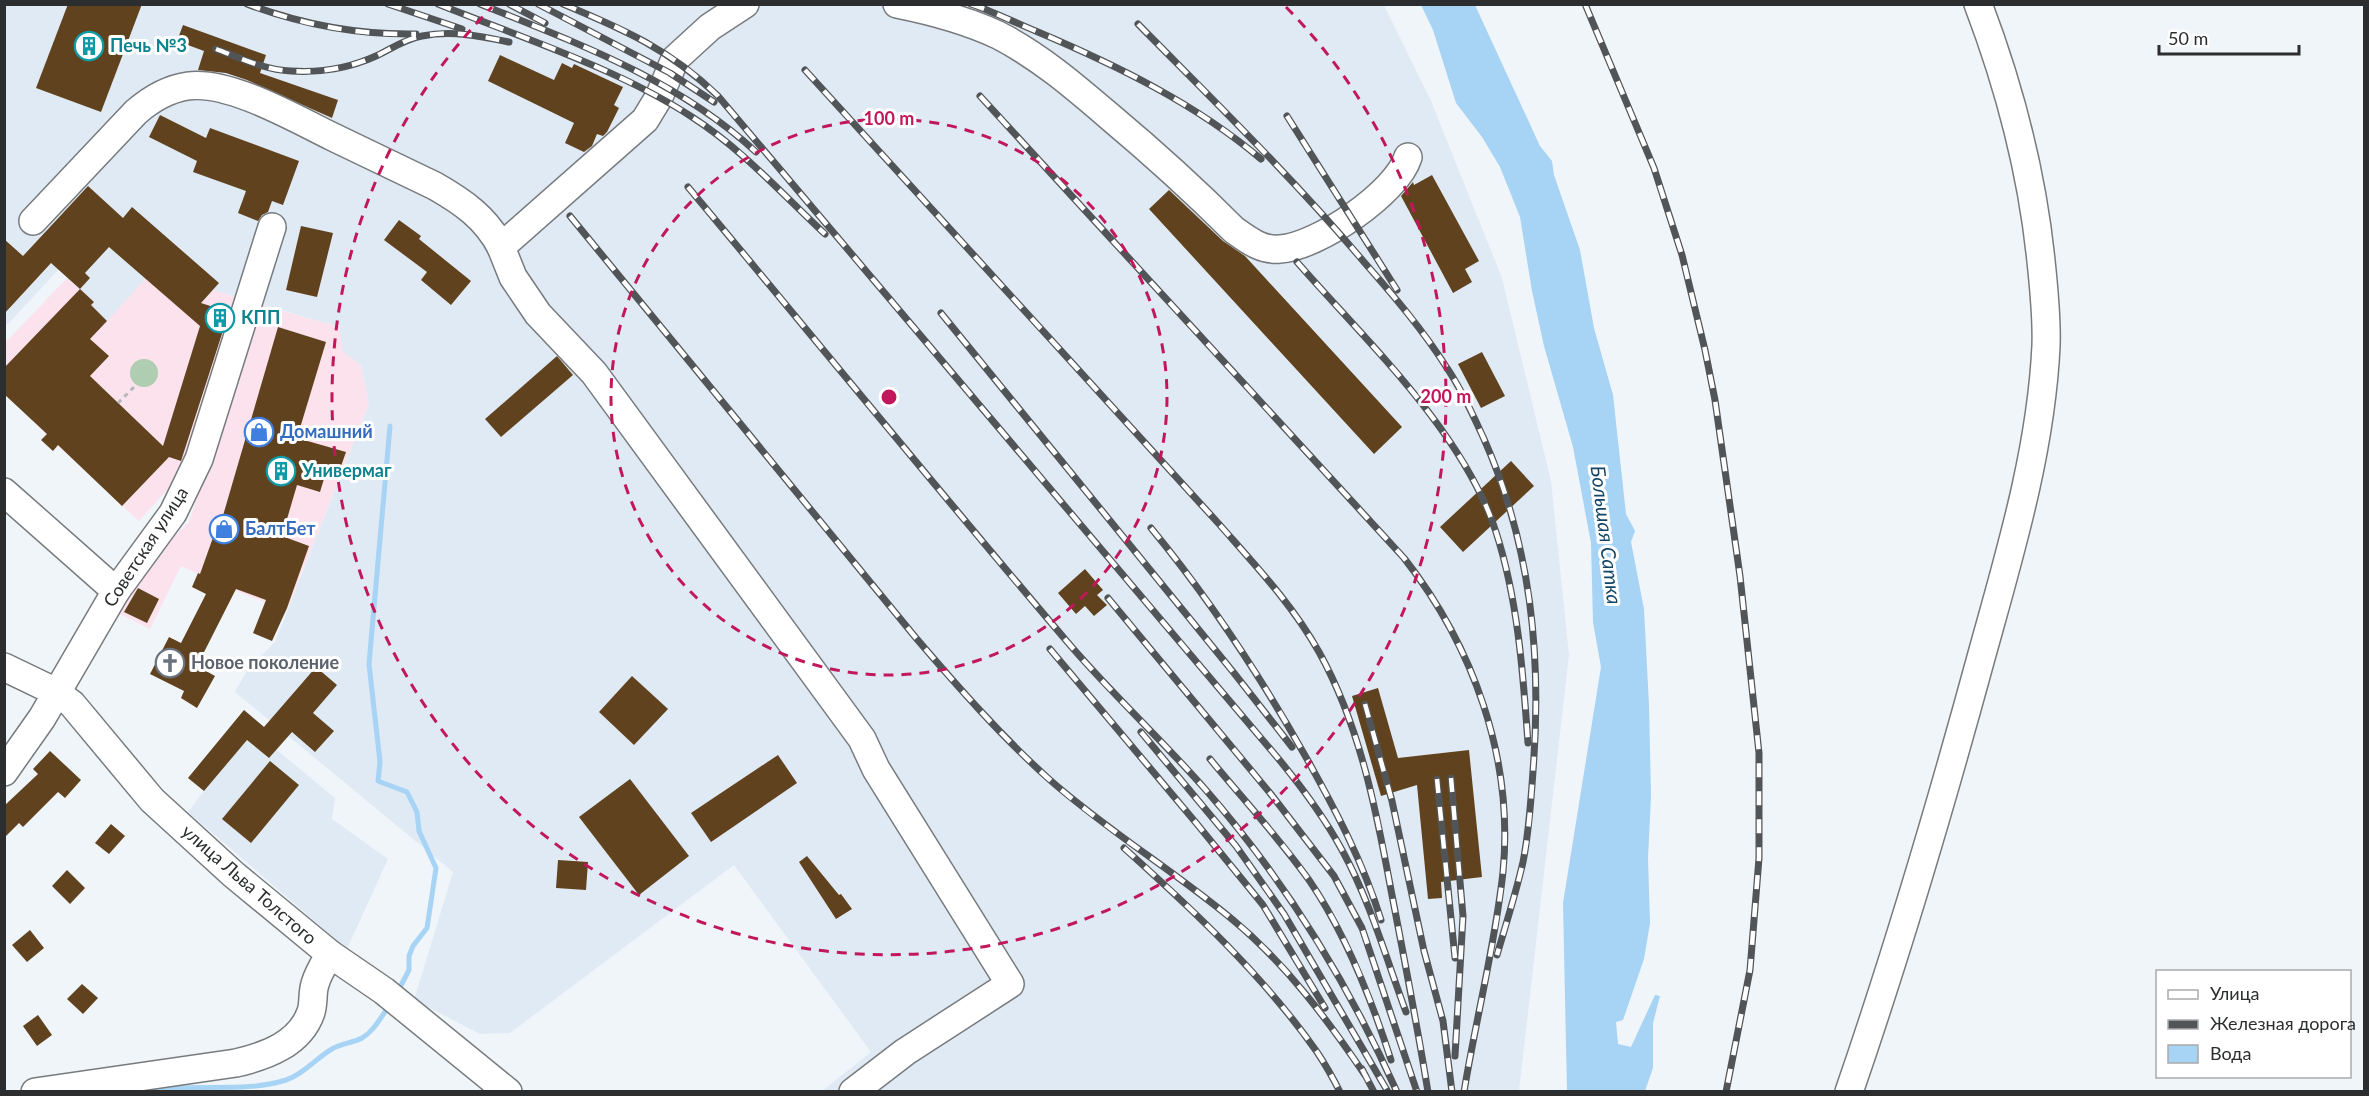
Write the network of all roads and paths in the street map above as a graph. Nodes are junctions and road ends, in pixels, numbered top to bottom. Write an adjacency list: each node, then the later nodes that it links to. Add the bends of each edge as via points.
1 (746, 4): 7 (street, via 710,27 675,59 645,120)
2 (897, 4): 4 (street, via 978,27 1033,56 1164,161 1234,230 1268,249 1289,248 1351,218 1393,183)
3 (1978, 4): 19 (street, via 2007,83 2031,184 2044,290 2042,401 2018,522 1947,781 1889,976)
4 (1408, 157)
5 (33, 221): 7 (street, via 151,99 189,86 205,86 275,109 435,186 484,221)
6 (272, 227): 11 (street, Советская улица, via 187,488 157,537)
7 (501, 247): 18 (street, via 513,277 538,314 594,373 862,739 876,769 1010,984 905,1052)
8 (135, 386): 9 (path)
9 (118, 404)
10 (4, 492): 11 (street)
11 (116, 591): 13 (street, Советская улица)
12 (4, 666): 13 (street, улица Льва Толстого)
13 (56, 692): 14 (street, Советская улица); 15 (street, улица Льва Толстого, via 89,722 152,800)
14 (4, 772)
15 (330, 954): 16 (street, via 317,979 311,1012 303,1028 291,1041 258,1058); 17 (street, улица Льва Толстого, via 393,999)
16 (35, 1092)
17 (508, 1092)
18 (853, 1092)
19 (1849, 1092)

